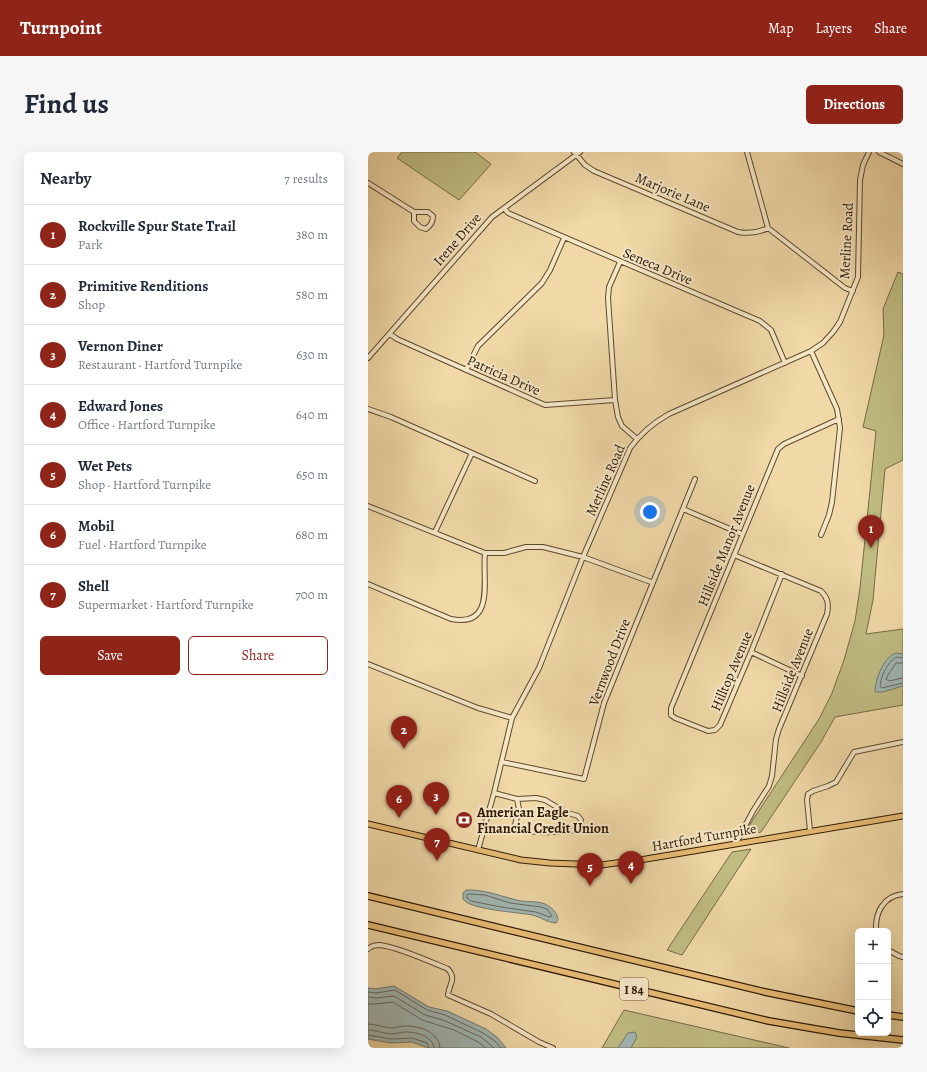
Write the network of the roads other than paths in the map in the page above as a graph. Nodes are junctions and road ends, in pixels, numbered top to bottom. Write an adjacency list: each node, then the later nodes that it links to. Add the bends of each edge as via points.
1 (747, 152): 9 (street)
2 (869, 152): 12 (street, Merline Road, via 860,180 858,277)
3 (879, 152): 5 (street)
4 (577, 153): 7 (street, Irene Drive); 9 (street, Marjorie Lane, via 585,165 594,171 738,232 746,234)
5 (903, 164)
6 (368, 183): 8 (street)
7 (504, 208): 10 (street, Seneca Drive, via 508,214); 13 (street, Irene Drive, via 492,217)
8 (414, 212): 8 (street, via 428,212 433,216 430,226 426,229 420,227 414,221)
9 (768, 228): 12 (street, via 845,288)
10 (564, 238): 11 (street, Seneca Drive); 17 (street, via 542,283 478,346)
11 (620, 262): 16 (street, Seneca Drive, via 765,324); 18 (street, via 609,287 608,298)
12 (853, 291): 14 (street, Merline Road, via 840,322 823,343)
13 (390, 334): 15 (street, Irene Drive); 17 (street, Patricia Drive)
14 (812, 351): 16 (street, Merline Road); 20 (street)
15 (368, 358)
16 (785, 363): 21 (street, Merline Road, via 669,414 655,422)
17 (466, 370): 18 (street, Patricia Drive, via 545,406)
18 (615, 400): 21 (street, via 619,421)
19 (368, 409): 22 (street)
20 (840, 419): 28 (street, Hillside Manor Avenue, via 778,449); 29 (street, via 832,502)
21 (637, 439): 32 (street, Merline Road, via 630,448)
22 (472, 453): 24 (street); 27 (street)
23 (695, 479): 26 (street, Vernwood Drive)
24 (535, 481)
25 (368, 506): 27 (street)
26 (683, 508): 28 (street); 34 (street, Vernwood Drive)
27 (435, 532): 30 (street)
28 (742, 534): 31 (street, Hillside Manor Avenue)
29 (821, 535)
30 (485, 553): 32 (street, via 543,547); 35 (street, via 485,599 480,610 469,620 451,619)
31 (734, 555): 33 (street, Hillside Avenue); 39 (street, Hillside Manor Avenue, via 671,708)
32 (583, 557): 34 (street); 40 (street, Merline Road, via 539,668)
33 (782, 574): 36 (street, Hilltop Avenue); 38 (street, Hillside Avenue, via 821,591 828,605 827,614)
34 (651, 582): 42 (street, Vernwood Drive, via 604,703 584,779)
35 (368, 584)
36 (751, 652): 38 (street); 39 (street, Hilltop Avenue, via 720,725 715,730 708,731)
37 (368, 664): 40 (street, via 472,706)
38 (802, 676): 48 (street, Hillside Avenue, via 776,739 769,786)
39 (671, 715)
40 (512, 718): 42 (street, Merline Road)
41 (903, 742): 47 (street, via 854,752 836,782 808,794)
42 (502, 762): 43 (street, Merline Road)
43 (494, 793): 44 (street); 49 (street, Merline Road)
44 (516, 799): 44 (street, via 545,800 565,812 578,816 581,824 572,830 524,831 515,825 519,809)
45 (903, 816): 47 (main road, Hartford Turnpike)
46 (368, 824): 49 (main road, Hartford Turnpike)
47 (810, 831): 48 (main road, Hartford Turnpike)
48 (736, 843): 49 (main road, Hartford Turnpike, via 601,865 530,861)
49 (478, 850)
50 (903, 894): 53 (street, via 890,898 881,907)
51 (368, 896): 57 (highway, I 84, via 777,995)
52 (368, 925): 60 (highway, I 84, via 769,1021 839,1033)
53 (876, 928)
54 (368, 949): 61 (street, via 379,945 448,969 453,978 448,995 491,1014)
55 (891, 952): 56 (street)
56 (903, 956)
57 (855, 1010)
58 (891, 1016): 59 (highway)
59 (903, 1017)
60 (903, 1040)
61 (553, 1048)

